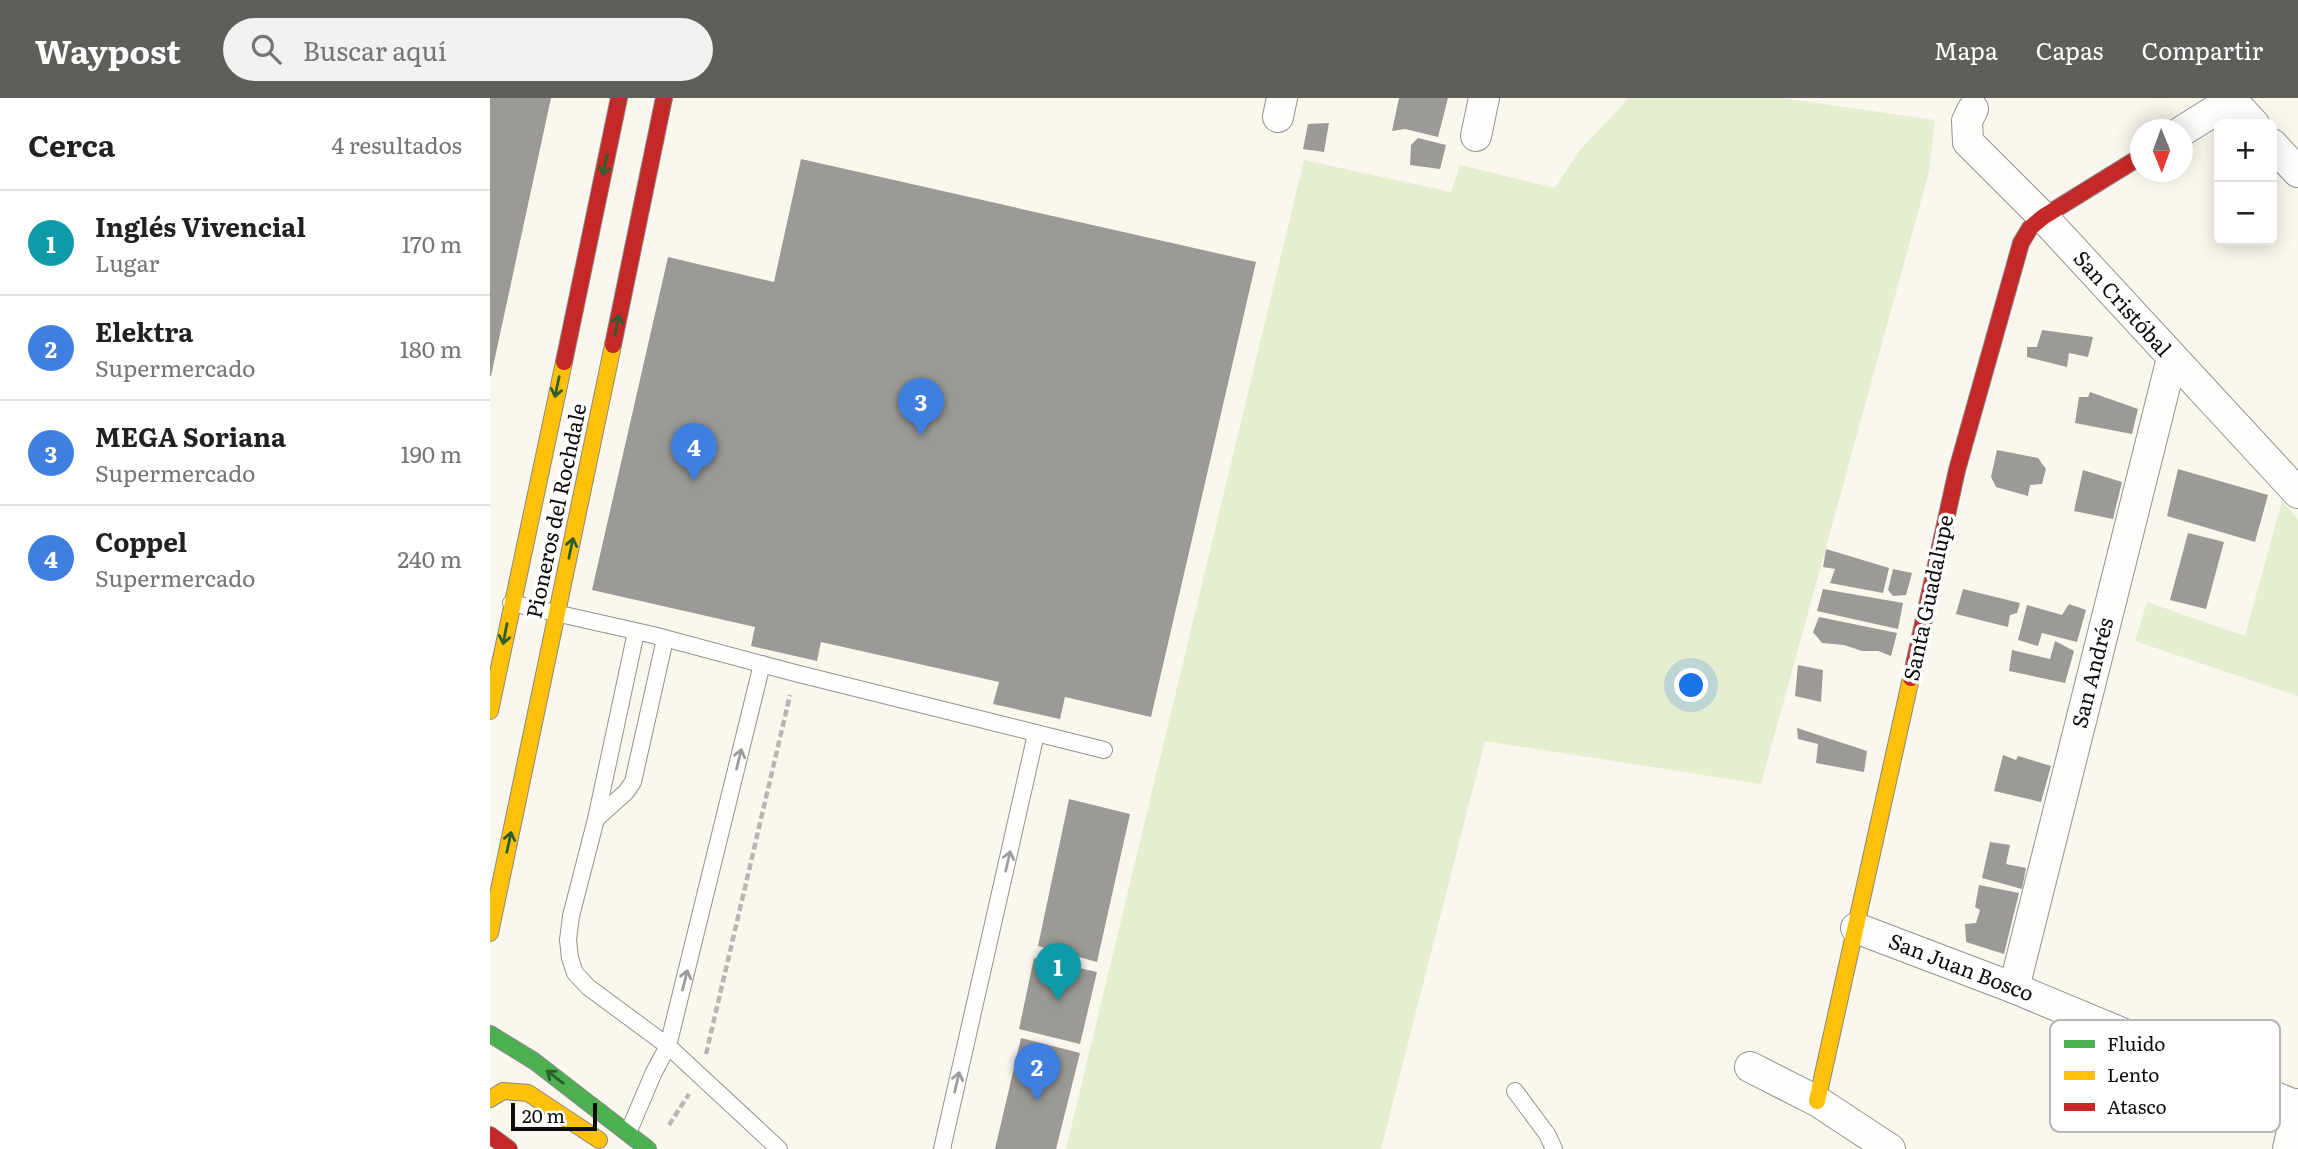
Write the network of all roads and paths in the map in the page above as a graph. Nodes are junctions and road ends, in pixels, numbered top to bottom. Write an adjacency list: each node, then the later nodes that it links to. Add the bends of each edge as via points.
1 (619, 98): 15 (street, Pioneros del Rochdale, one-way to 15)
2 (664, 98): 16 (street, Pioneros del Rochdale, one-way to 2)
3 (1485, 98): 8 (street)
4 (2232, 99): 6 (street); 7 (street)
5 (1973, 109): 12 (street, San Cristóbal, via 1967,121 1968,142)
6 (2250, 119)
7 (2193, 124)
8 (1476, 136)
9 (2277, 149): 11 (street)
10 (2130, 163): 12 (street, Santa Guadalupe)
11 (2298, 172)
12 (2043, 217): 13 (street, San Cristóbal); 25 (street, Santa Guadalupe, via 2021,243 1957,470)
13 (2172, 358): 14 (street, San Cristóbal); 27 (street, San Andrés)
14 (2298, 493)
15 (511, 603): 16 (lane); 21 (street, Pioneros del Rochdale, one-way to 21)
16 (557, 615): 17 (lane); 26 (street, Pioneros del Rochdale, one-way to 16)
17 (636, 632): 18 (lane); 24 (lane)
18 (665, 639): 19 (lane); 24 (lane, via 633,782)
19 (762, 664): 20 (lane); 30 (lane, one-way to 19)
20 (795, 673): 22 (lane); 32 (path)
21 (490, 711)
22 (1036, 734): 23 (lane); 45 (lane, one-way to 22)
23 (1104, 750)
24 (596, 819): 30 (lane, via 571,916 570,958 587,987)
25 (1856, 928): 27 (street, San Juan Bosco); 36 (street, Santa Guadalupe)
26 (490, 933)
27 (2014, 988): 28 (street, San Juan Bosco)
28 (2092, 1020)
29 (490, 1034): 39 (street, one-way to 29, via 534,1061)
30 (668, 1046): 32 (lane); 39 (lane)
31 (1750, 1067): 36 (street)
32 (701, 1075): 38 (path); 44 (lane)
33 (1515, 1091): 46 (lane)
34 (2280, 1098): 37 (street, San Juan Bosco)
35 (490, 1099): 42 (street, via 503,1091 528,1093)
36 (1817, 1101): 47 (street)
37 (2298, 1105): 48 (street)
38 (667, 1128)
39 (628, 1133): 43 (street)
40 (490, 1135): 41 (street)
41 (509, 1149)
42 (612, 1149)
43 (648, 1149)
44 (779, 1149)
45 (942, 1149)
46 (1554, 1149)
47 (1890, 1149)
48 (2288, 1149)

